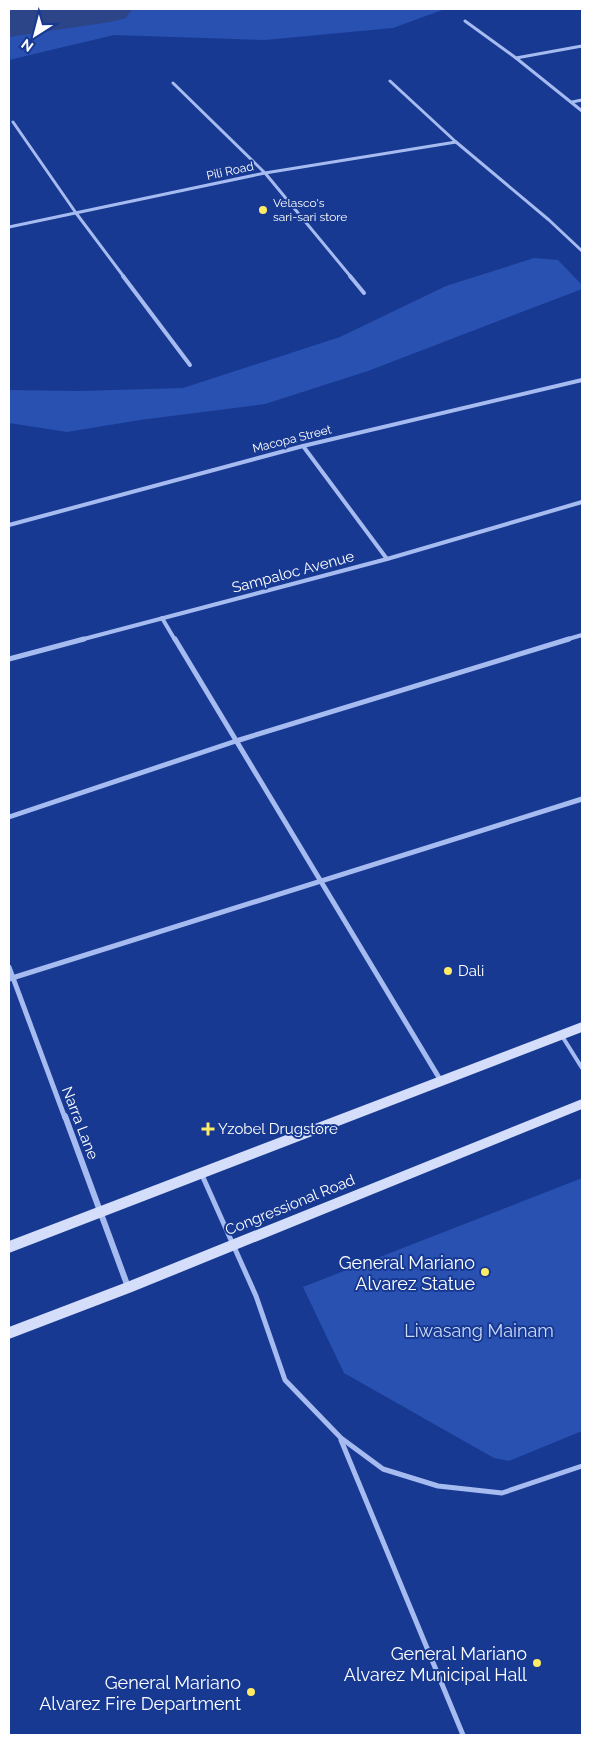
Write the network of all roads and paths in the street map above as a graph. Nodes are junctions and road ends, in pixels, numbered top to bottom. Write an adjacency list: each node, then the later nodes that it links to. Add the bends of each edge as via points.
1 (465, 21): 3 (street)
2 (582, 46): 3 (street)
3 (516, 58): 7 (street)
4 (390, 81): 10 (street)
5 (173, 83): 11 (street)
6 (582, 100): 7 (street)
7 (572, 102): 8 (street)
8 (582, 111)
9 (13, 122): 12 (street)
10 (456, 142): 11 (street, Pili Road); 14 (street)
11 (265, 173): 12 (street, Pili Road); 15 (street)
12 (76, 213): 13 (street, Pili Road); 16 (street)
13 (9, 226)
14 (582, 251)
15 (364, 292)
16 (190, 365)
17 (582, 380): 18 (street, Macopa Street)
18 (302, 446): 20 (street, Macopa Street); 21 (street)
19 (582, 503): 21 (street, Sampaloc Avenue)
20 (9, 525)
21 (387, 559): 22 (street, Sampaloc Avenue)
22 (162, 618): 24 (street, Sampaloc Avenue); 25 (street)
23 (582, 635): 25 (street)
24 (9, 659)
25 (236, 741): 27 (street); 28 (street)
26 (582, 799): 28 (street)
27 (9, 817)
28 (320, 883): 30 (street); 34 (street)
29 (9, 966): 30 (street, Narra Lane)
30 (11, 978): 37 (street, Narra Lane)
31 (582, 1027): 32 (main road)
32 (561, 1034): 33 (lane); 34 (main road)
33 (582, 1068)
34 (441, 1081): 36 (main road)
35 (582, 1104): 38 (main road, Congressional Road)
36 (201, 1173): 37 (main road); 38 (lane)
37 (100, 1211): 39 (main road); 40 (street, Narra Lane)
38 (234, 1245): 40 (main road, Congressional Road); 42 (lane, via 256,1296 285,1380)
39 (9, 1248)
40 (128, 1288): 41 (main road, Congressional Road)
41 (9, 1333)
42 (341, 1438): 43 (lane, via 383,1469 438,1486 502,1493); 44 (lane)
43 (582, 1466)
44 (464, 1735)

